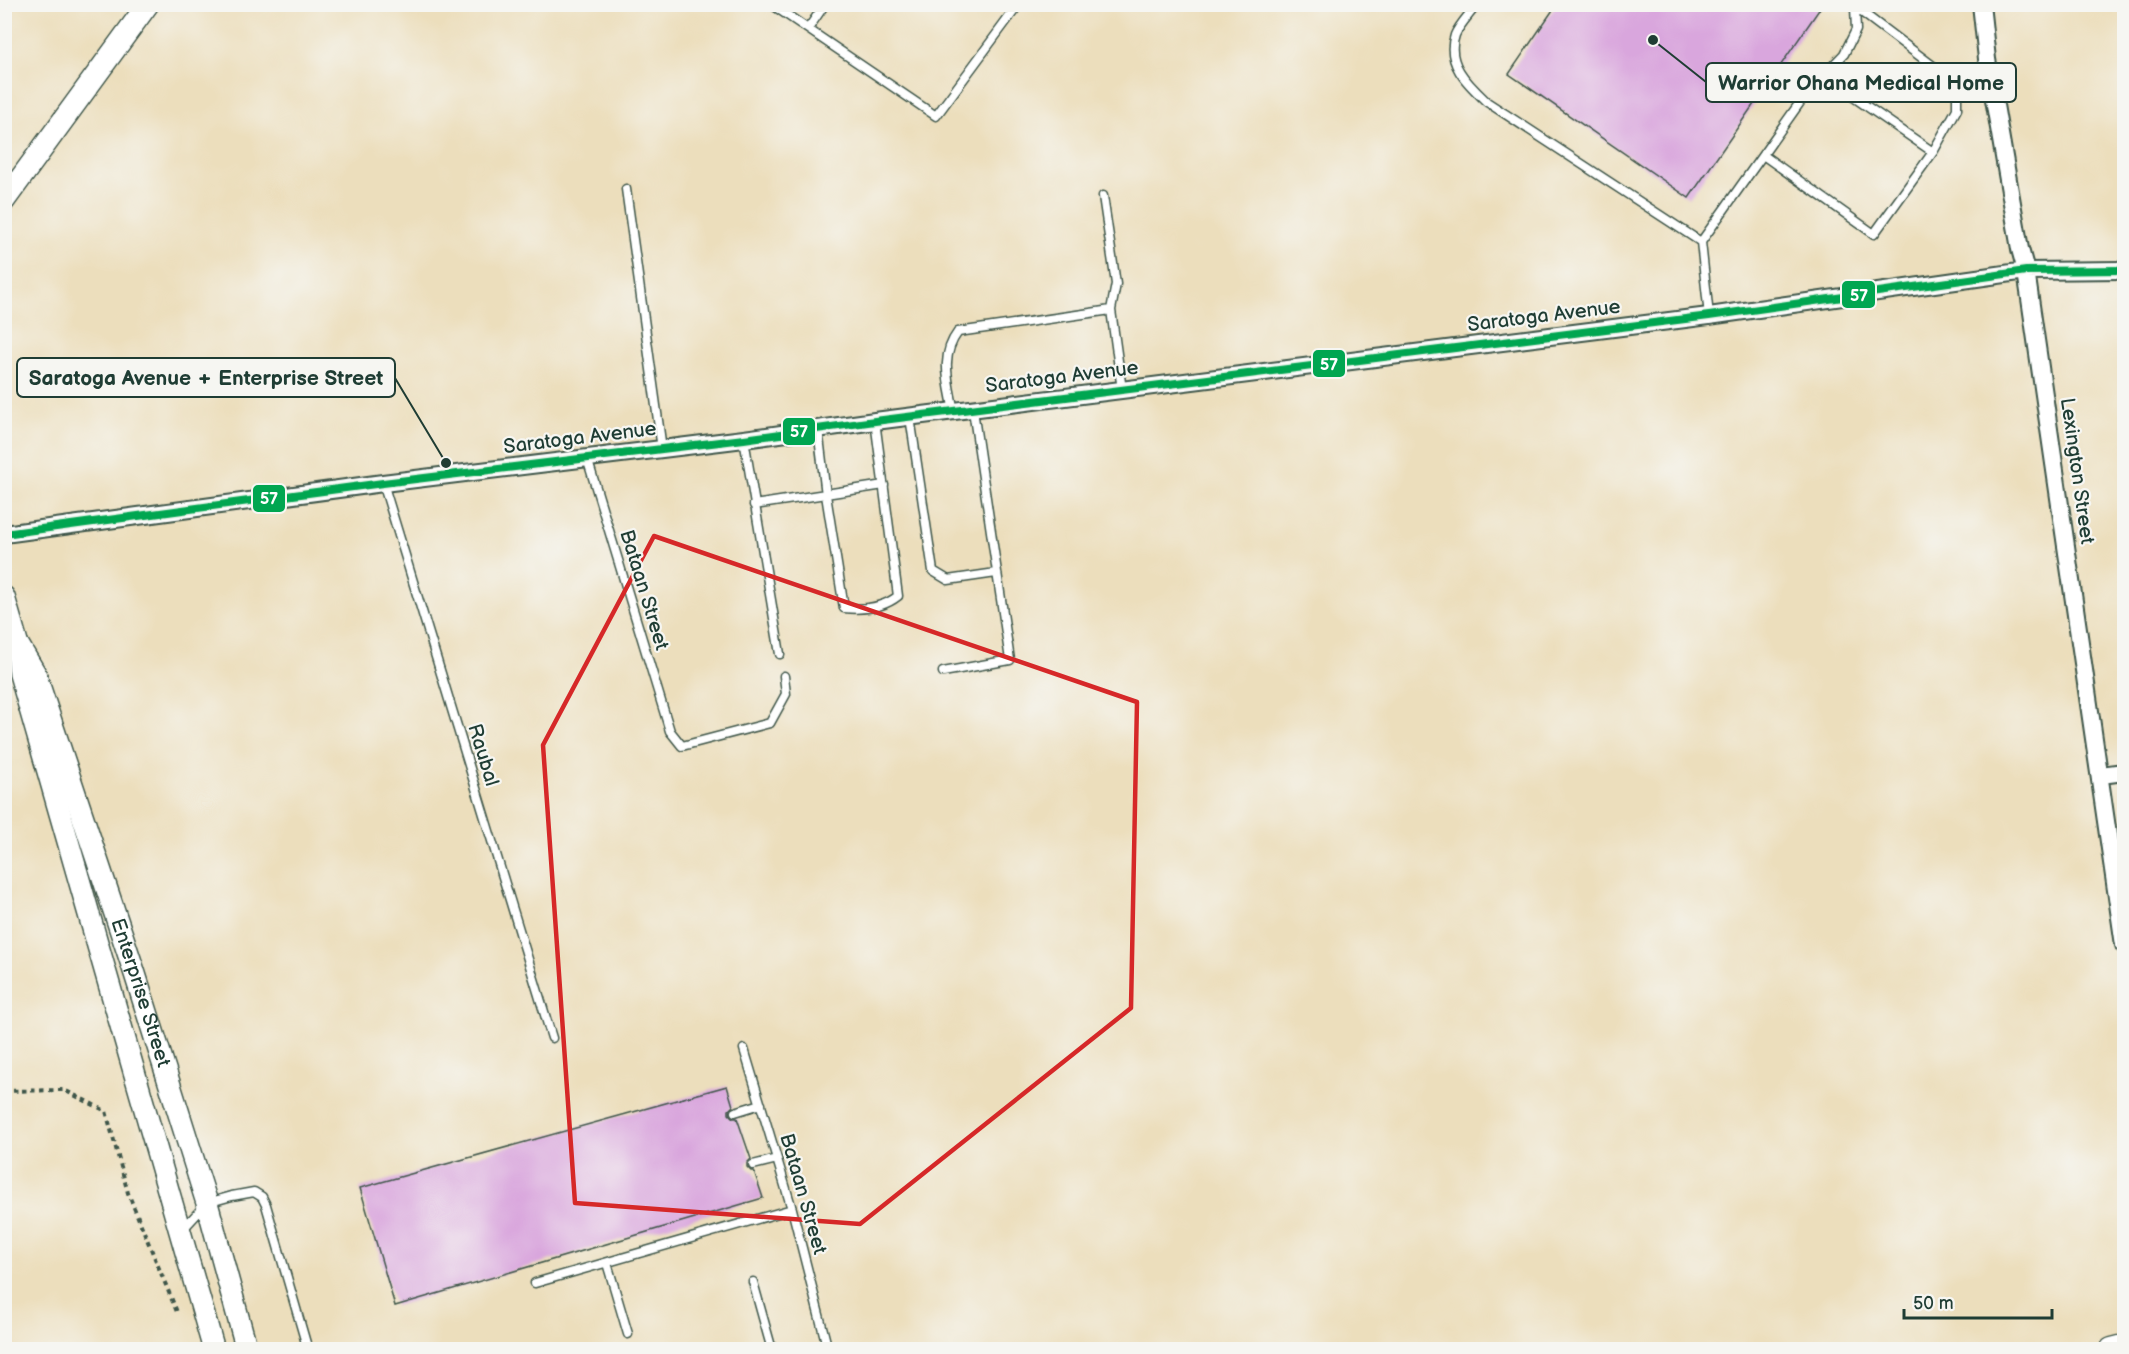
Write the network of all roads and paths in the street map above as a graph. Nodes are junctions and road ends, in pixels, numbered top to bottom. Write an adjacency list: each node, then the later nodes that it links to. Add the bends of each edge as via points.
1 (148, 4): 13 (street)
2 (771, 4): 8 (lane)
3 (825, 4): 8 (lane)
4 (1020, 4): 8 (lane, via 936,116)
5 (1477, 4): 15 (lane, via 1455,34 1452,53 1463,79 1488,102)
6 (1980, 4): 17 (street, Lexington Street)
7 (1853, 5): 9 (lane, via 1856,30 1844,54); 10 (lane, via 1933,66 1957,92 1957,110)
8 (808, 29)
9 (1823, 76): 10 (lane); 11 (lane)
10 (1933, 152): 11 (lane, via 1874,234)
11 (1763, 155): 15 (lane)
12 (627, 189): 27 (lane)
13 (7, 192)
14 (1102, 196): 18 (lane, via 1116,284)
15 (1701, 243): 19 (lane)
16 (2124, 270): 17 (street, Saratoga Avenue)
17 (2025, 271): 19 (street, Saratoga Avenue); 41 (street, Lexington Street)
18 (1111, 310): 20 (lane); 22 (lane, via 958,332 945,362)
19 (1709, 316): 20 (street, Saratoga Avenue)
20 (1122, 391): 21 (street, Saratoga Avenue)
21 (973, 410): 22 (street, Saratoga Avenue); 34 (lane)
22 (954, 412): 23 (street, Saratoga Avenue)
23 (910, 417): 24 (street, Saratoga Avenue); 34 (lane, via 933,572 948,580)
24 (875, 421): 25 (street, Saratoga Avenue); 30 (lane)
25 (818, 429): 26 (street, Saratoga Avenue); 31 (lane)
26 (744, 439): 27 (street, Saratoga Avenue); 32 (lane)
27 (662, 450): 28 (street, Saratoga Avenue)
28 (587, 458): 29 (street, Saratoga Avenue); 39 (lane, Bataan Street, via 670,731 682,746 770,723 786,694)
29 (382, 483): 33 (street, Saratoga Avenue); 43 (lane, Raubal)
30 (884, 485): 31 (lane); 31 (lane, via 898,596 889,603 860,609 844,608)
31 (826, 495): 32 (lane)
32 (754, 505): 37 (lane)
33 (4, 534)
34 (996, 573): 38 (lane, via 1010,660)
35 (4, 597): 36 (street, Enterprise Street)
36 (17, 642): 50 (street, Enterprise Street, via 35,673); 52 (street, Enterprise Street, via 20,674)
37 (780, 654)
38 (943, 672)
39 (784, 676)
40 (2124, 771): 41 (street)
41 (2101, 775): 42 (street, Lexington Street)
42 (2124, 945)
43 (552, 1038)
44 (744, 1049): 46 (lane, Bataan Street)
45 (4, 1091): 56 (path, via 64,1090 106,1111 128,1193)
46 (760, 1104): 47 (lane); 48 (lane, Bataan Street)
47 (735, 1112)
48 (777, 1159): 49 (lane); 51 (lane, Bataan Street)
49 (753, 1166)
50 (207, 1203): 52 (lane); 60 (street, Enterprise Street); 61 (lane, via 249,1192 265,1201)
51 (792, 1209): 53 (lane); 63 (lane, Bataan Street)
52 (180, 1231): 59 (street, Enterprise Street)
53 (607, 1263): 55 (lane); 57 (lane)
54 (753, 1282): 62 (lane)
55 (535, 1283)
56 (177, 1312)
57 (628, 1334)
58 (2124, 1347): 64 (main road)
59 (214, 1350)
60 (247, 1350)
61 (308, 1350)
62 (772, 1350)
63 (828, 1350)
64 (2112, 1350)

